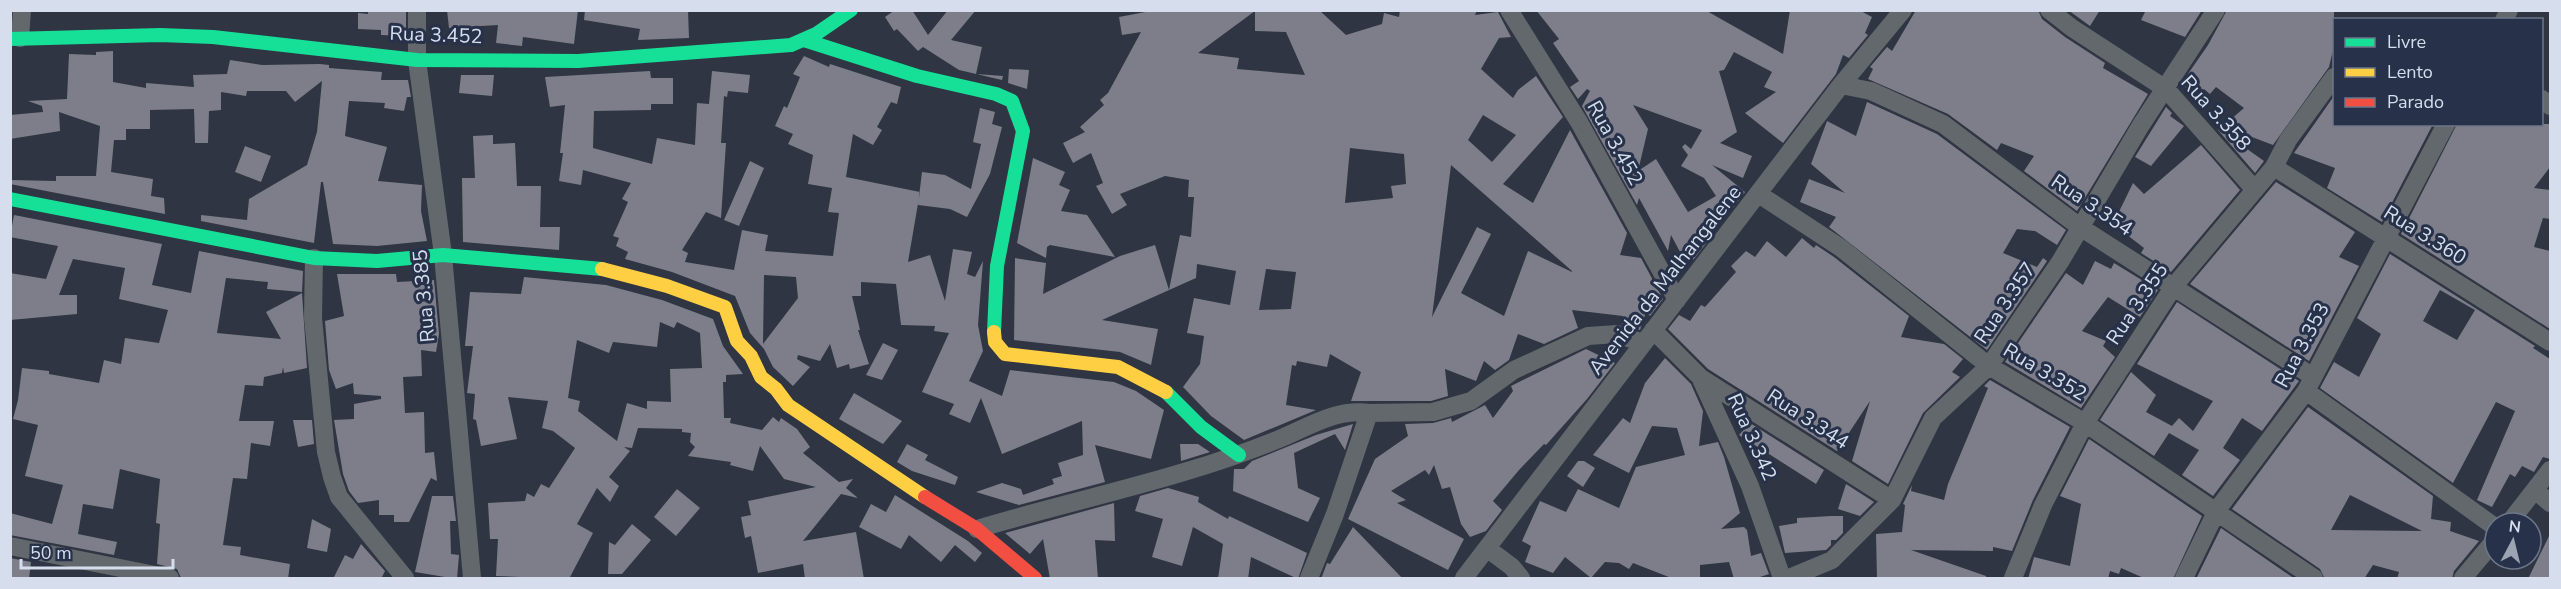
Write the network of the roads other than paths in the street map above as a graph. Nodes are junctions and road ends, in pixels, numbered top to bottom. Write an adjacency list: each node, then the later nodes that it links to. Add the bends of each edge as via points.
1 (22, 10): 8 (street)
2 (417, 10): 10 (street, Rua 3.385)
3 (851, 10): 9 (street, Rua 3.452)
4 (1509, 10): 24 (street, Rua 3.452, via 1579,122)
5 (1903, 10): 12 (street, Avenida da Malhangalene)
6 (2049, 10): 13 (street, Rua 3.358)
7 (2216, 10): 13 (street, Rua 3.357)
8 (15, 39): 10 (street, Rua 3.452, via 202,37)
9 (804, 40): 10 (street, Rua 3.452, via 791,45 578,61); 32 (street, via 1012,101 1023,131 997,266 995,342 1005,354 1118,367 1143,378 1175,399 1201,427)
10 (417, 60): 21 (street, Rua 3.385)
11 (2333, 78): 15 (street, Rua 3.355, via 2288,140)
12 (1841, 85): 17 (street, Avenida da Malhangalene); 19 (street, Rua 3.354, via 1871,91 1942,124)
13 (2166, 89): 16 (street, Rua 3.358); 19 (street, Rua 3.357)
14 (2445, 126): 20 (street, Rua 3.353)
15 (2274, 167): 16 (street, Rua 3.355); 20 (street, Rua 3.360)
16 (2255, 189): 23 (street, Rua 3.355)
17 (1760, 195): 24 (street, Avenida da Malhangalene); 27 (street, Rua 3.352, via 1840,248)
18 (10, 199): 22 (street)
19 (2080, 227): 23 (street, Rua 3.354); 27 (street, Rua 3.357)
20 (2385, 237): 26 (street, Rua 3.360); 29 (street, Rua 3.353)
21 (443, 255): 22 (street, via 377,261); 40 (street, via 609,270 725,307 736,341 788,405); 46 (street, Rua 3.385)
22 (314, 258): 45 (street, via 313,318 332,477 339,497)
23 (2174, 286): 29 (street, Rua 3.354); 31 (street, Rua 3.355)
24 (1677, 300): 25 (street, Avenida da Malhangalene)
25 (1648, 336): 28 (street, Rua 3.342); 30 (street, via 1588,336 1514,370 1471,401 1434,412); 42 (street, Avenida da Malhangalene)
26 (2550, 342)
27 (1989, 366): 31 (street, Rua 3.352); 35 (street, Rua 3.357, via 1933,417)
28 (1700, 377): 35 (street, Rua 3.344); 51 (street, Rua 3.342, via 1750,486)
29 (2309, 383): 37 (street, Rua 3.353); 39 (street, Rua 3.354)
30 (1369, 413): 32 (street, via 1344,411); 48 (street)
31 (2085, 423): 37 (street, Rua 3.352); 53 (street, Rua 3.355, via 2043,505)
32 (1239, 455): 40 (street)
33 (2550, 470): 34 (street)
34 (2535, 490): 36 (street); 38 (street)
35 (1892, 500): 52 (street, Rua 3.357, via 1833,560)
36 (2550, 503)
37 (2217, 510): 54 (street, Rua 3.353); 55 (street, Rua 3.352)
38 (2518, 511)
39 (2483, 518)
40 (977, 529): 47 (street)
41 (10, 546): 44 (street)
42 (1488, 549): 49 (street, Avenida da Malhangalene); 50 (street)
43 (2483, 555): 56 (street)
44 (170, 579)
45 (405, 579)
46 (472, 579)
47 (1035, 579)
48 (1309, 579)
49 (1464, 579)
50 (1521, 579)
51 (1782, 579)
52 (1789, 579)
53 (2013, 579)
54 (2184, 579)
55 (2314, 579)
56 (2463, 579)

